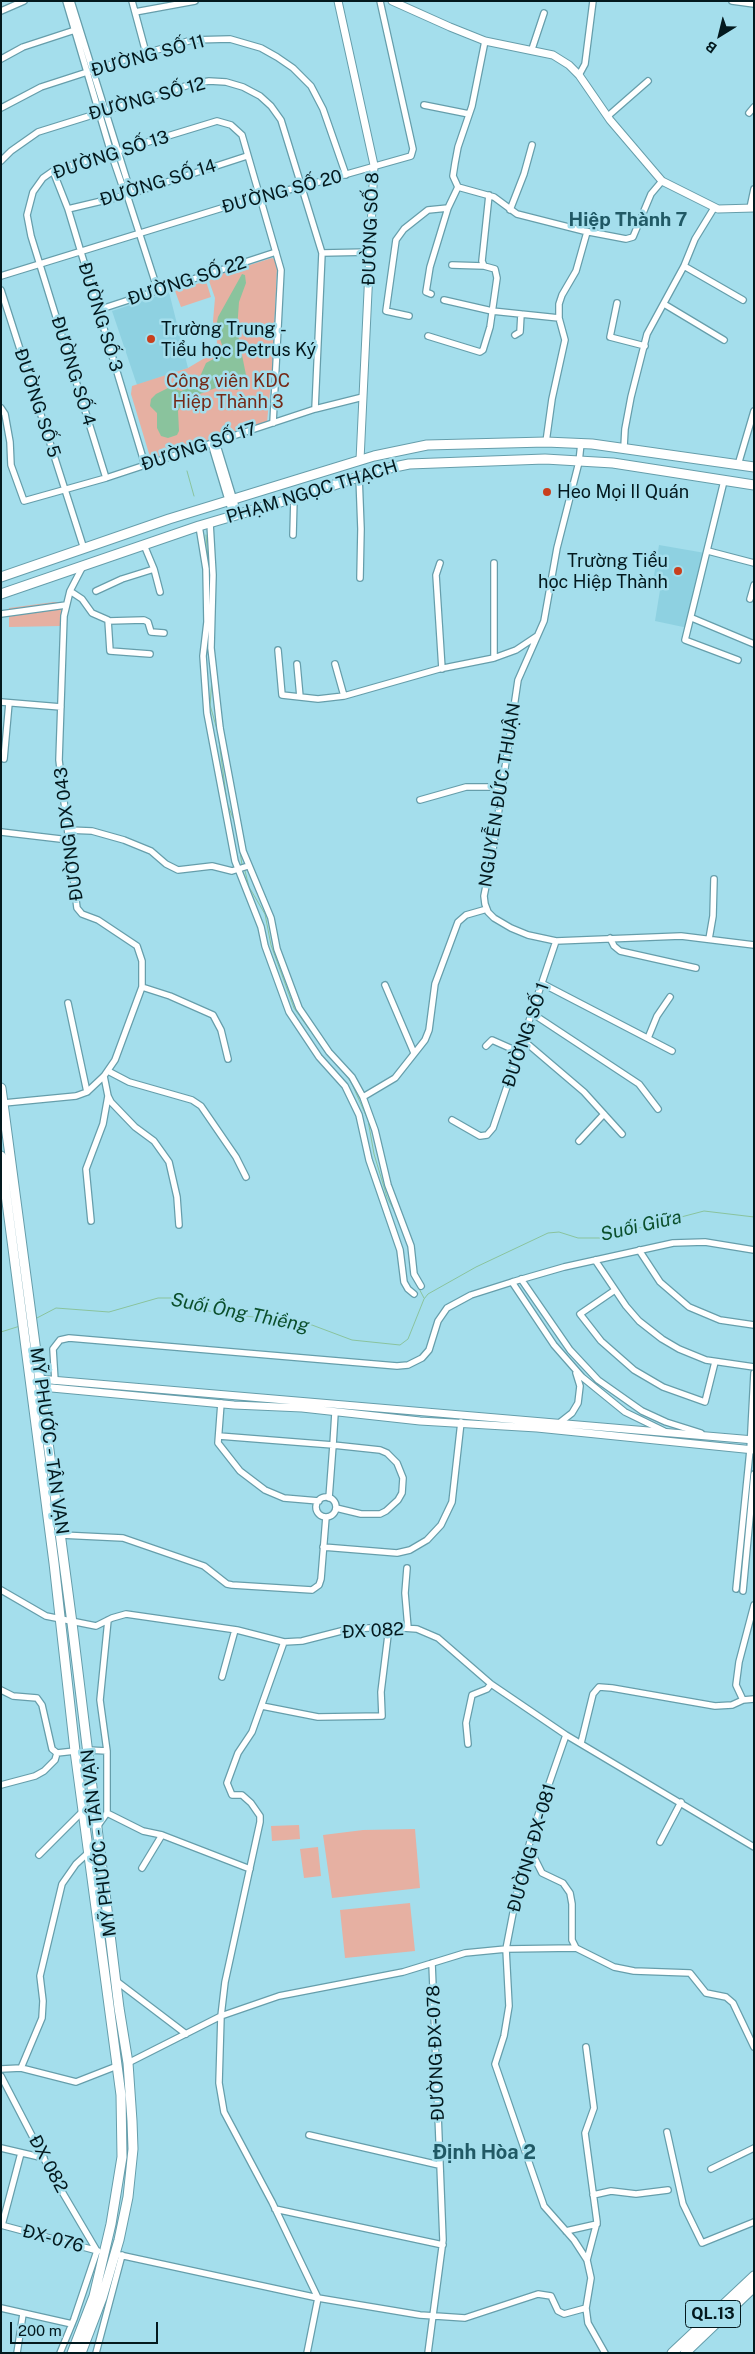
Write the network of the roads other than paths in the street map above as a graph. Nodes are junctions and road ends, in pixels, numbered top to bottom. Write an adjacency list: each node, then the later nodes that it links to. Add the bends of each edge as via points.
1 (24, 1): 12 (street)
2 (66, 1): 15 (street)
3 (71, 1): 20 (street)
4 (132, 1): 13 (street)
5 (195, 1): 13 (street)
6 (338, 1): 34 (street, ĐƯỜNG SỐ 8)
7 (380, 1): 34 (street, ĐƯỜNG SỐ 20, via 413,153)
8 (392, 1): 16 (street)
9 (593, 1): 21 (street, via 585,64)
10 (732, 1): 11 (street)
11 (754, 4)
12 (1, 11)
13 (135, 12): 18 (street)
14 (544, 13): 17 (street)
15 (75, 30): 19 (street, via 23,47); 20 (street)
16 (486, 41): 17 (street); 28 (street)
17 (532, 49): 21 (street, via 553,55)
18 (146, 53): 20 (street, ĐƯỜNG SỐ 11); 36 (street, ĐƯỜNG SỐ 11, via 192,40 230,39 261,48 277,57 311,86 323,109)
19 (1, 59)
20 (90, 70): 25 (street, ĐƯỜNG SỐ 11, via 41,87); 26 (street)
21 (579, 75): 29 (street)
22 (648, 81): 29 (street)
23 (424, 105): 28 (street)
24 (754, 107): 27 (street)
25 (1, 108)
26 (102, 110): 31 (street); 33 (street, ĐƯỜNG SỐ 12, via 38,132); 38 (street, ĐƯỜNG SỐ 12, via 209,81 243,87 260,96 281,120)
27 (749, 113)
28 (469, 114): 39 (street, via 454,163 453,176)
29 (608, 116): 37 (street)
30 (532, 145): 48 (street)
31 (114, 152): 32 (street, ĐƯỜNG SỐ 13, via 217,121 231,125 242,135); 35 (street, ĐƯỜNG SỐ 13); 41 (street)
32 (247, 156): 41 (street, ĐƯỜNG SỐ 14); 43 (street, ĐƯỜNG SỐ 13)
33 (1, 161)
34 (374, 166): 36 (street, ĐƯỜNG SỐ 20); 53 (street, ĐƯỜNG SỐ 8)
35 (53, 171): 47 (street, ĐƯỜNG SỐ 3); 55 (street, ĐƯỜNG SỐ 13, via 33,192 28,204 27,215)
36 (346, 175): 38 (street, ĐƯỜNG SỐ 20)
37 (662, 181): 45 (street); 49 (street, via 651,194 633,236 626,239)
38 (301, 187): 43 (street, ĐƯỜNG SỐ 20); 54 (street, ĐƯỜNG SỐ 12)
39 (458, 187): 42 (street); 44 (street)
40 (754, 189): 46 (street)
41 (127, 195): 47 (street, ĐƯỜNG SỐ 14); 50 (street)
42 (489, 195): 48 (street); 57 (street, via 482,244)
43 (261, 196): 50 (street, ĐƯỜNG SỐ 20); 52 (street, ĐƯỜNG SỐ 13)
44 (448, 208): 62 (street, via 430,267 426,292); 70 (street, via 428,210 396,240 385,310)
45 (714, 208): 46 (street); 58 (street, via 695,239)
46 (752, 208)
47 (68, 209): 51 (street, ĐƯỜNG SỐ 3)
48 (510, 210): 49 (street)
49 (587, 232): 71 (street, via 576,271 562,295)
50 (138, 234): 51 (street, ĐƯỜNG SỐ 20); 61 (street)
51 (80, 251): 55 (street, ĐƯỜNG SỐ 20); 67 (street, ĐƯỜNG SỐ 3)
52 (276, 252): 61 (street, ĐƯỜNG SỐ 22); 80 (street, ĐƯỜNG SỐ 13, via 281,270)
53 (370, 252): 54 (street); 76 (street, ĐƯỜNG SỐ 8)
54 (322, 253): 78 (street)
55 (40, 263): 59 (street, ĐƯỜNG SỐ 20); 91 (street, ĐƯỜNG SỐ 4)
56 (452, 265): 57 (street)
57 (484, 266): 68 (street, via 495,269 497,278)
58 (684, 266): 64 (street); 66 (street)
59 (1, 276)
60 (1, 290): 94 (street, ĐƯỜNG SỐ 5)
61 (158, 291): 67 (street, ĐƯỜNG SỐ 22)
62 (430, 294)
63 (444, 300): 68 (street)
64 (743, 300)
65 (617, 303): 75 (street, via 610,337)
66 (664, 304): 74 (street); 75 (street, via 647,334)
67 (98, 310): 87 (street, ĐƯỜNG SỐ 3)
68 (492, 311): 69 (street); 73 (street, via 482,352)
69 (521, 314): 71 (street); 72 (street, via 520,332)
70 (409, 316)
71 (559, 318): 82 (street, via 565,340)
72 (515, 335)
73 (428, 336)
74 (724, 340)
75 (645, 346): 84 (street, via 624,429)
76 (364, 397): 78 (street, ĐƯỜNG SỐ 17); 85 (street, ĐƯỜNG SỐ 8)
77 (1, 408): 94 (street, ĐƯỜNG SỐ 17, via 5,414 11,464 24,501)
78 (315, 409): 80 (street, ĐƯỜNG SỐ 17)
79 (754, 411): 88 (street)
80 (273, 423): 81 (street, ĐƯỜNG SỐ 17)
81 (214, 442): 87 (street, ĐƯỜNG SỐ 17); 96 (street)
82 (546, 442): 83 (main road, PHẠM NGỌC THẠCH); 85 (main road, PHẠM NGỌC THẠCH, via 427,445)
83 (581, 443): 84 (main road, PHẠM NGỌC THẠCH); 86 (street, NGUYỄN ĐỨC THUẬN)
84 (624, 447): 88 (main road, PHẠM NGỌC THẠCH)
85 (360, 460): 96 (main road, PHẠM NGỌC THẠCH)
86 (579, 462): 90 (main road, PHẠM NGỌC THẠCH, via 409,464); 92 (main road, PHẠM NGỌC THẠCH, via 613,462); 122 (street, NGUYỄN ĐỨC THUẬN)
87 (145, 465): 91 (street, ĐƯỜNG SỐ 17)
88 (738, 465): 89 (main road, PHẠM NGỌC THẠCH)
89 (754, 467)
90 (359, 476): 95 (main road, PHẠM NGỌC THẠCH); 110 (street)
91 (106, 478): 94 (street, ĐƯỜNG SỐ 17)
92 (724, 481): 93 (main road, PHẠM NGỌC THẠCH); 103 (street)
93 (754, 485)
94 (64, 488): 102 (street, ĐƯỜNG SỐ 5)
95 (294, 498): 97 (main road, PHẠM NGỌC THẠCH); 100 (street)
96 (231, 500): 97 (street); 102 (main road, PHẠM NGỌC THẠCH, via 169,518)
97 (236, 515): 98 (main road, PHẠM NGỌC THẠCH)
98 (210, 523): 99 (main road, PHẠM NGỌC THẠCH); 142 (street, via 213,575 211,648 217,703)
99 (199, 526): 101 (main road, PHẠM NGỌC THẠCH); 143 (street, via 206,569 207,622 203,656 207,713)
100 (293, 535)
101 (144, 545): 107 (main road, PHẠM NGỌC THẠCH); 108 (street)
102 (84, 549): 109 (main road, PHẠM NGỌC THẠCH)
103 (708, 551): 106 (street); 119 (street)
104 (440, 562): 130 (street, via 436,575)
105 (494, 563): 126 (street)
106 (754, 563)
107 (84, 564): 112 (street, ĐƯỜNG DX 043); 115 (main road, PHẠM NGỌC THẠCH)
108 (154, 569): 113 (street); 114 (street)
109 (1, 577)
110 (360, 578)
111 (754, 585): 116 (street)
112 (70, 591): 117 (street, ĐƯỜNG DX 043); 120 (street, via 82,599 92,613)
113 (96, 591)
114 (160, 592)
115 (1, 594)
116 (750, 599)
117 (66, 605): 118 (street); 135 (street, ĐƯỜNG DX 043)
118 (1, 614)
119 (692, 618): 123 (street); 127 (street, via 686,642)
120 (108, 621): 121 (street, via 144,620 151,632); 125 (street, via 110,651)
121 (164, 633)
122 (539, 635): 126 (street, via 516,650); 137 (street, NGUYỄN ĐỨC THUẬN, via 518,680)
123 (754, 644)
124 (278, 650): 132 (street, via 282,695)
125 (150, 654)
126 (494, 658): 130 (street)
127 (738, 660)
128 (297, 664): 132 (street)
129 (335, 664): 131 (street)
130 (442, 669): 131 (street)
131 (344, 696): 132 (street)
132 (300, 697)
133 (1, 702): 134 (street)
134 (9, 703): 135 (street); 136 (street)
135 (61, 707): 139 (street, ĐƯỜNG DX 043, via 59,760)
136 (4, 759)
137 (503, 787): 138 (street, via 466,787); 145 (street, NGUYỄN ĐỨC THUẬN, via 484,896)
138 (420, 800)
139 (68, 830): 141 (street, ĐƯỜNG DX 043); 143 (street, via 92,831 124,840 151,851 178,870 212,866)
140 (1, 832): 141 (street)
141 (69, 840): 153 (street, ĐƯỜNG DX 043, via 77,908 138,946)
142 (248, 866): 143 (street); 168 (street, via 270,918 277,949 299,1008 329,1052 352,1076)
143 (238, 870): 186 (street, via 261,926 289,1012 345,1086 359,1115 369,1160 397,1240 404,1282)
144 (714, 878): 147 (street)
145 (487, 909): 148 (street, NGUYỄN ĐỨC THUẬN, via 494,918 511,928); 162 (street, via 466,915 458,922 435,984 427,1034)
146 (610, 938): 147 (street, NGUYỄN ĐỨC THUẬN, via 681,936); 148 (street, NGUYỄN ĐỨC THUẬN); 150 (street, via 620,951)
147 (709, 939): 149 (street, NGUYỄN ĐỨC THUẬN)
148 (556, 940): 151 (street, ĐƯỜNG SỐ 1)
149 (754, 945)
150 (696, 968)
151 (543, 984): 156 (street, ĐƯỜNG SỐ 1); 157 (street)
152 (385, 985): 162 (street)
153 (142, 987): 163 (street, via 213,1015 221,1030); 164 (street, ĐƯỜNG DX 043, via 118,1053)
154 (670, 997): 157 (street)
155 (68, 1003): 166 (street)
156 (533, 1014): 158 (street, ĐƯỜNG SỐ 1); 170 (street, via 639,1084)
157 (648, 1038): 160 (street)
158 (523, 1040): 161 (street, ĐƯỜNG SỐ 1); 171 (street, via 584,1092)
159 (486, 1046): 161 (street, via 492,1040)
160 (672, 1051)
161 (519, 1052): 172 (street, ĐƯỜNG SỐ 1, via 493,1128 487,1136 480,1136)
162 (414, 1053): 168 (street, via 395,1078)
163 (228, 1059)
164 (106, 1073): 166 (street, ĐƯỜNG DX 043); 167 (street); 176 (street, via 192,1100 201,1106)
165 (1, 1088): 169 (main road)
166 (87, 1092): 169 (street, via 76,1096)
167 (108, 1096): 177 (street, via 103,1124 86,1169); 178 (street, via 130,1123 164,1152 177,1196)
168 (364, 1097): 184 (street, via 390,1192 411,1246 414,1274)
169 (4, 1103): 193 (main road, MỸ PHƯỚC - TÂN VẠN)
170 (658, 1109)
171 (604, 1114): 173 (street); 174 (street)
172 (452, 1120)
173 (622, 1134)
174 (579, 1140)
175 (1, 1156): 217 (main road, MỸ PHƯỚC - TÂN VẠN)
176 (246, 1177)
177 (91, 1221)
178 (179, 1225)
179 (638, 1250): 180 (street, via 694,1242); 181 (street); 187 (street, via 660,1282 689,1307 720,1320)
180 (754, 1250)
181 (595, 1260): 182 (street); 185 (street)
182 (521, 1279): 183 (street); 201 (street, via 570,1350 608,1388 654,1417)
183 (512, 1282): 190 (street); 192 (street, via 464,1298 447,1308 438,1321 429,1350 408,1365 69,1338 60,1340 53,1349)
184 (421, 1286)
185 (615, 1290): 188 (street, via 633,1314 654,1333 688,1353); 188 (street, via 580,1314 604,1345 634,1370 663,1387 705,1402)
186 (414, 1294)
187 (754, 1325)
188 (715, 1362): 189 (street)
189 (754, 1366)
190 (572, 1367): 198 (street, via 579,1381 580,1399 572,1413); 199 (street, via 620,1408)
191 (754, 1373): 202 (street)
192 (56, 1381): 193 (street); 194 (street)
193 (40, 1383): 194 (street); 210 (main road, MỸ PHƯỚC - TÂN VẠN)
194 (177, 1396): 195 (street); 196 (street)
195 (221, 1403): 196 (street); 200 (street)
196 (335, 1409): 197 (street, via 420,1421); 198 (street); 203 (street)
197 (460, 1422): 204 (street); 211 (street, via 452,1502 441,1525 427,1540 397,1553)
198 (557, 1424): 199 (street)
199 (671, 1434): 201 (street)
200 (219, 1436): 203 (street); 207 (street, via 218,1444 228,1458 260,1487 284,1498)
201 (715, 1438): 202 (street)
202 (752, 1440): 204 (street)
203 (333, 1445): 206 (street); 208 (street, via 380,1450 397,1463 403,1478 398,1500 380,1514 361,1514)
204 (752, 1450): 213 (street)
205 (754, 1474): 215 (street)
206 (329, 1498): 207 (street); 208 (street)
207 (319, 1501): 209 (street, via 318,1511)
208 (336, 1508): 209 (street, via 332,1515)
209 (326, 1517): 211 (street)
210 (61, 1535): 211 (street, via 123,1538 204,1566 227,1584 307,1590 319,1585); 219 (main road, MỸ PHƯỚC - TÂN VẠN)
211 (324, 1547)
212 (407, 1568): 221 (street)
213 (736, 1589)
214 (1, 1590): 217 (street, ĐX 082, via 46,1616)
215 (743, 1591)
216 (754, 1605): 228 (street, via 736,1685)
217 (61, 1620): 219 (street, ĐX 082); 234 (main road, MỸ PHƯỚC - TÂN VẠN)
218 (108, 1620): 219 (street, ĐX 082, via 96,1626); 222 (street, ĐX 082, via 126,1614); 235 (street, via 100,1700)
219 (72, 1623): 233 (main road, MỸ PHƯỚC - TÂN VẠN)
220 (390, 1626): 221 (street, ĐX 082); 223 (street, ĐX 082, via 349,1629 302,1642); 229 (street, via 382,1716 318,1717)
221 (408, 1628): 225 (street, ĐX 082, via 438,1638)
222 (235, 1630): 223 (street, ĐX 082); 224 (street)
223 (284, 1642): 229 (street)
224 (222, 1677)
225 (491, 1684): 230 (street, ĐX 082); 232 (street, via 472,1695 466,1724)
226 (1, 1690): 236 (street, via 10,1696 33,1697 40,1701 51,1746)
227 (754, 1699): 228 (street)
228 (743, 1700): 231 (street, via 732,1705 714,1706 599,1687 593,1694)
229 (262, 1706): 249 (street, via 227,1783 232,1795 242,1795 260,1816)
230 (566, 1735): 231 (street, ĐX 082); 245 (street, ĐƯỜNG ĐX-081)
231 (581, 1743): 238 (street, ĐX 082)
232 (468, 1744)
233 (88, 1750): 235 (street); 241 (main road, MỸ PHƯỚC - TÂN VẠN)
234 (74, 1751): 236 (street); 239 (main road, MỸ PHƯỚC - TÂN VẠN)
235 (107, 1751): 240 (street)
236 (57, 1753): 237 (street, via 44,1771)
237 (1, 1785)
238 (681, 1802): 243 (street); 244 (street, ĐX 082)
239 (83, 1810): 246 (main road, MỸ PHƯỚC - TÂN VẠN); 247 (street)
240 (107, 1813): 241 (street); 242 (street, via 143,1831)
241 (97, 1828): 253 (main road, MỸ PHƯỚC - TÂN VẠN)
242 (162, 1834): 248 (street); 249 (street)
243 (660, 1842)
244 (754, 1847)
245 (529, 1848): 250 (street, via 542,1873 563,1883 570,1893 572,1940); 251 (street, ĐƯỜNG ĐX-081)
246 (88, 1853): 259 (main road, MỸ PHƯỚC - TÂN VẠN); 260 (street, via 62,1884 40,1976 42,2018)
247 (39, 1855)
248 (142, 1868)
249 (250, 1869): 254 (street, via 225,1982)
250 (576, 1948): 251 (street, ĐƯỜNG ĐX-078); 257 (street, ĐƯỜNG ĐX-078, via 614,1967 690,1973 706,1993 726,1997 733,2004)
251 (506, 1949): 252 (street, ĐƯỜNG ĐX-078, via 466,1953); 277 (street, ĐƯỜNG ĐX-081, via 509,2006 495,2064 544,2206)
252 (432, 1962): 254 (street, ĐƯỜNG ĐX-078, via 403,1972 279,1996); 269 (street, ĐƯỜNG ĐX-078)
253 (115, 1980): 255 (street); 258 (main road, MỸ PHƯỚC - TÂN VẠN)
254 (221, 2016): 255 (street, ĐƯỜNG ĐX-078); 273 (street, via 221,2100 232,2129)
255 (186, 2034): 258 (street, ĐƯỜNG ĐX-078)
256 (586, 2047): 272 (street, via 594,2108 585,2133)
257 (754, 2047)
258 (128, 2063): 280 (main road, MỸ PHƯỚC - TÂN VẠN, via 133,2149)
259 (117, 2066): 260 (street, via 76,2082); 279 (main road, MỸ PHƯỚC - TÂN VẠN, via 122,2157)
260 (21, 2068): 261 (street)
261 (1, 2069)
262 (1, 2076): 268 (street, ĐX 082)
263 (667, 2132): 274 (street, via 683,2204 702,2243)
264 (309, 2135): 269 (street)
265 (1, 2148): 267 (street)
266 (754, 2148): 270 (street)
267 (21, 2153): 268 (street); 276 (street)
268 (44, 2158): 279 (street, ĐX 082)
269 (439, 2165): 278 (street, ĐƯỜNG ĐX-078)
270 (711, 2169)
271 (668, 2190): 272 (street, via 636,2194 611,2191)
272 (593, 2195): 275 (street)
273 (275, 2209): 278 (street); 284 (street)
274 (754, 2222)
275 (597, 2224): 277 (street); 281 (street)
276 (2, 2225): 279 (street, ĐX-076)
277 (566, 2231): 281 (street, ĐƯỜNG ĐX-081)
278 (443, 2245): 288 (street, ĐƯỜNG ĐX-078)
279 (101, 2252): 289 (street); 292 (main road, MỸ PHƯỚC - TÂN VẠN, via 94,2296)
280 (118, 2254): 284 (street); 293 (main road, MỸ PHƯỚC - TÂN VẠN); 294 (street)
281 (588, 2260): 286 (street, via 591,2278)
282 (754, 2276): 298 (main road, QL.13)
283 (754, 2287): 299 (main road, QL.13)
284 (318, 2298): 288 (street); 295 (street)
285 (1, 2308): 287 (street)
286 (586, 2308): 288 (street, via 564,2314 558,2311 551,2296 538,2294 465,2318); 297 (street, via 588,2323)
287 (23, 2314): 289 (street); 290 (street)
288 (433, 2316): 296 (street, ĐƯỜNG ĐX-078)
289 (72, 2324): 291 (street)
290 (17, 2353)
291 (60, 2353)
292 (72, 2353)
293 (81, 2353)
294 (96, 2353)
295 (307, 2353)
296 (428, 2353)
297 (605, 2353)
298 (672, 2353)
299 (685, 2353)

